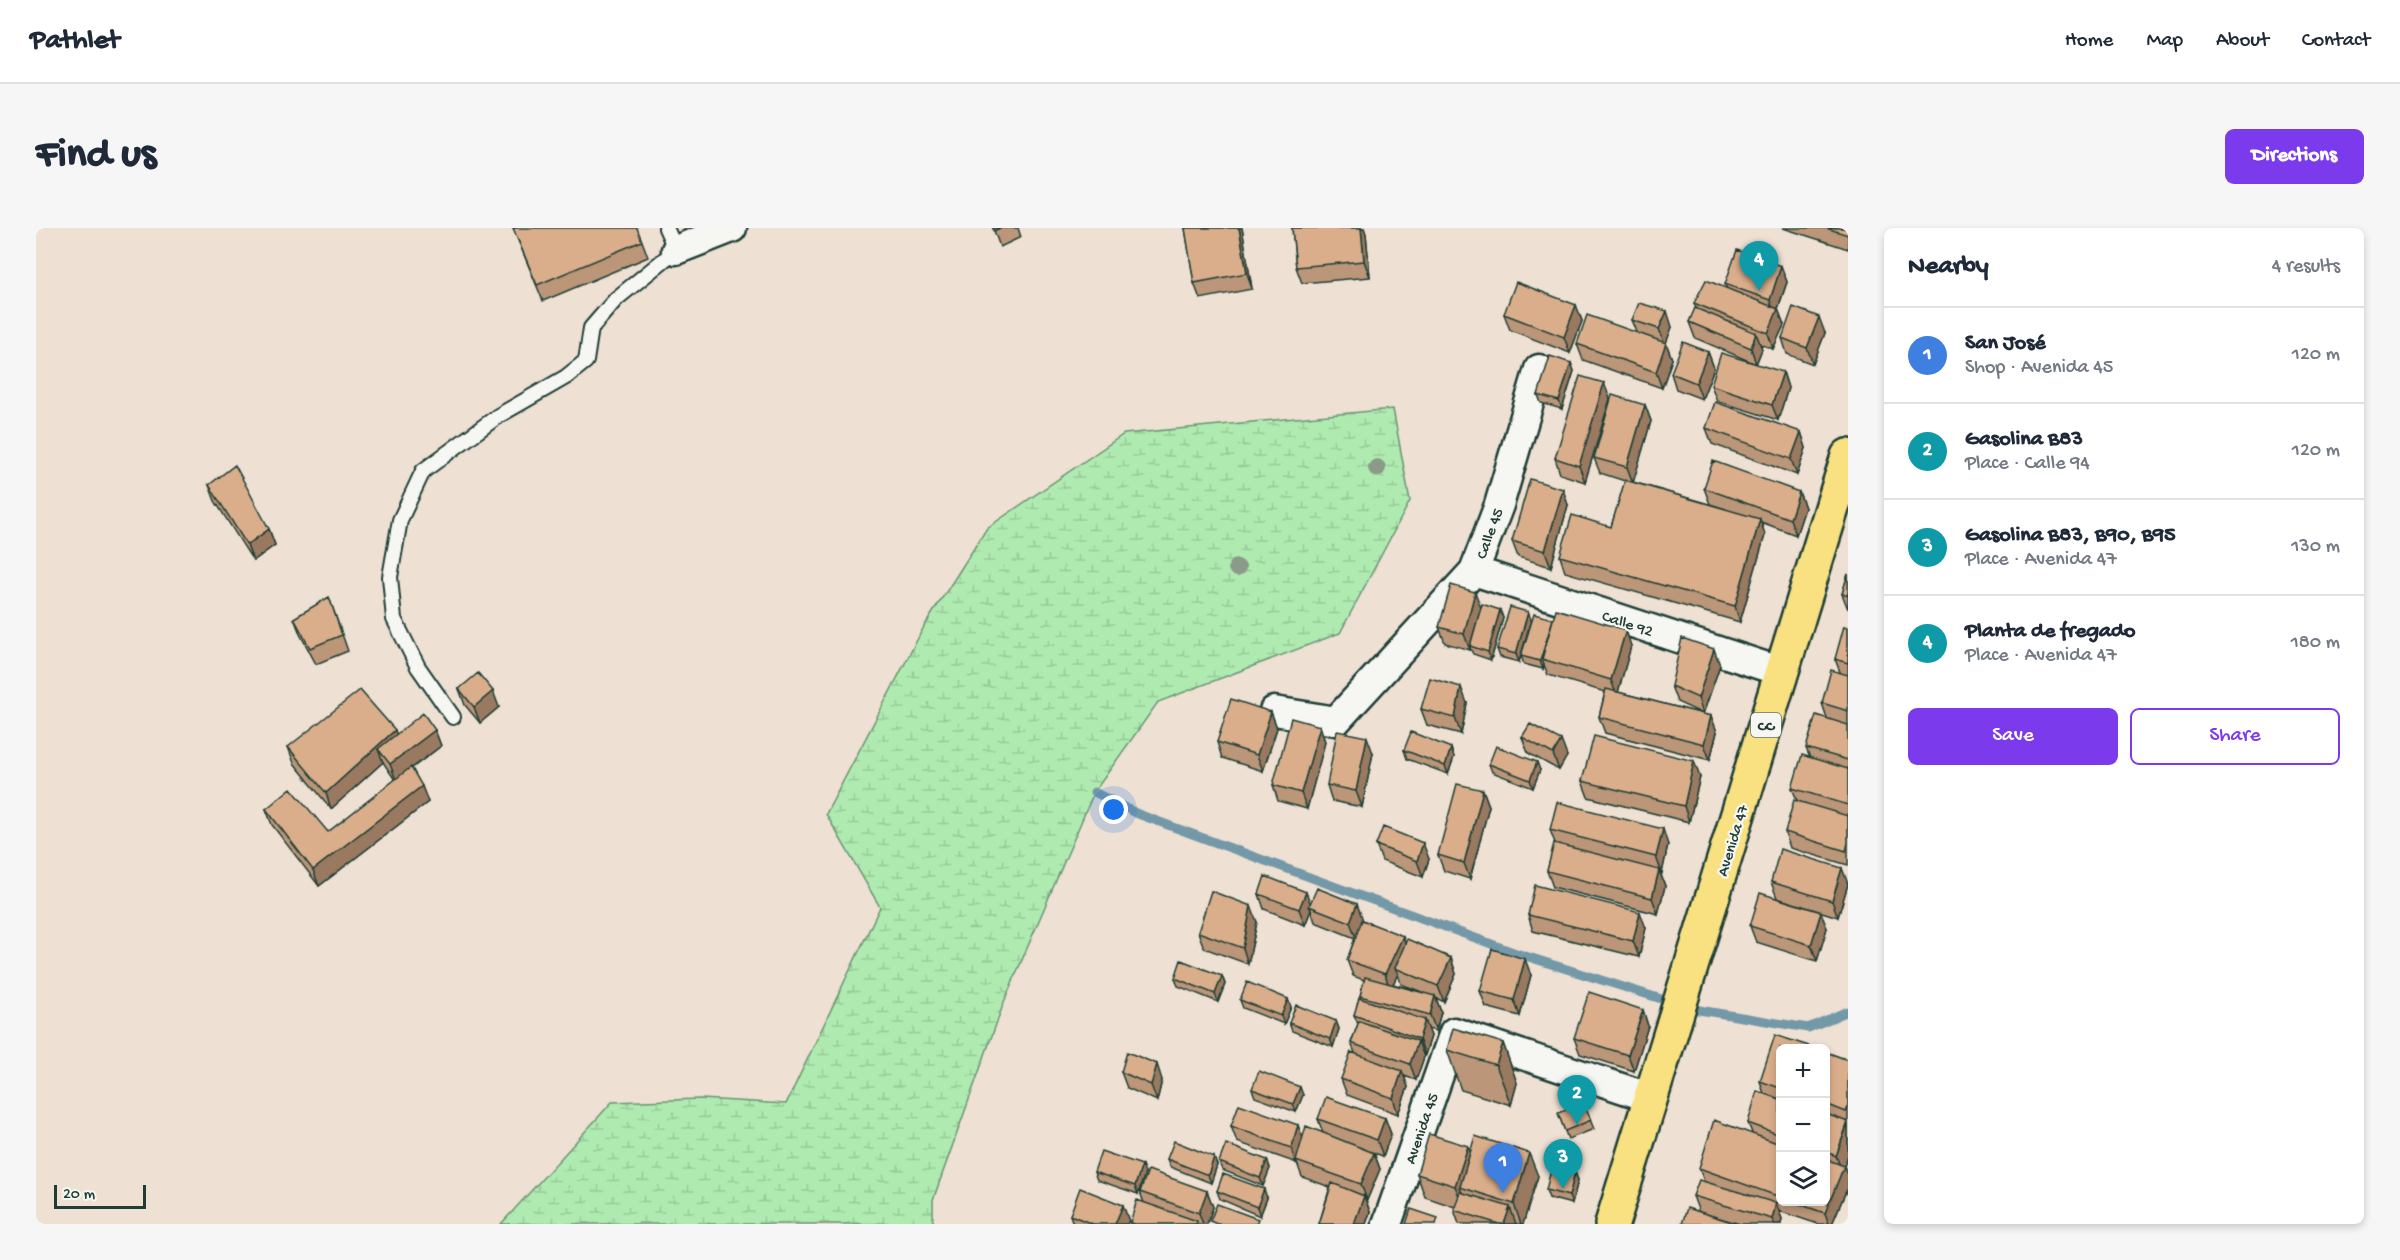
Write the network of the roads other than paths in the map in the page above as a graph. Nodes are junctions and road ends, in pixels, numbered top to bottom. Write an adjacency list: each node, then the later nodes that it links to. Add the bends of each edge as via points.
1 (732, 228): 2 (street)
2 (671, 239): 8 (lane, via 591,328 586,361 498,416 423,471 400,520 390,577 394,619 418,667)
3 (1539, 369): 5 (street, Calle 45, via 1499,505)
4 (1847, 461): 6 (main road, Avenida 47 / CC)
5 (1474, 571): 6 (street, Calle 92); 7 (street, Calle 45, via 1336,722)
6 (1782, 672): 9 (main road, Avenida 47 / CC)
7 (1274, 711)
8 (453, 717)
9 (1651, 1098): 10 (street, Avenida 45, via 1454,1032); 11 (main road, Avenida 47 / CC)
10 (1387, 1224)
11 (1612, 1224)

